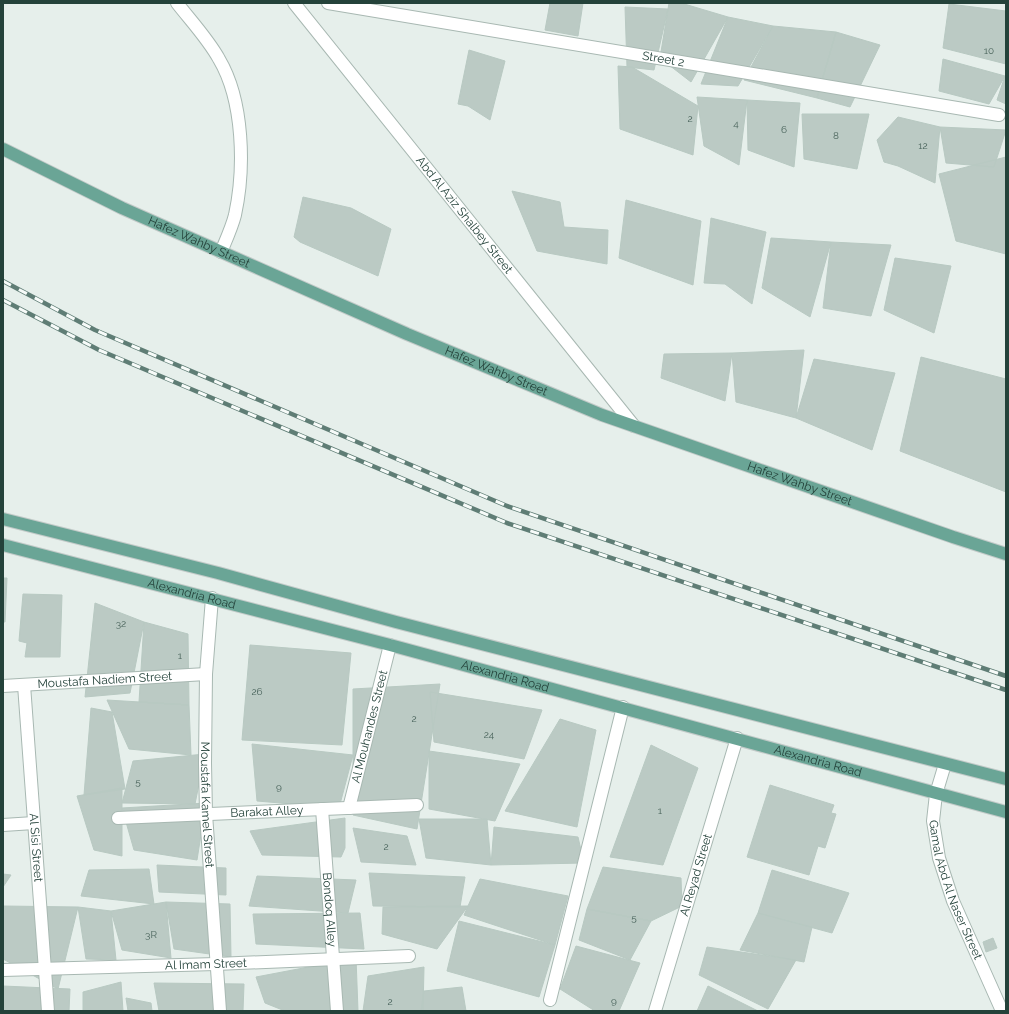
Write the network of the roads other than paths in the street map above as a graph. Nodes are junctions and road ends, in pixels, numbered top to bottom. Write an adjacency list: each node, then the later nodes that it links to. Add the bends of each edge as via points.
1 (177, 3): 6 (street, via 220,60 237,109 241,167 235,216)
2 (294, 3): 7 (street, Abd Al Aziz Shalbey Street)
3 (328, 3): 4 (street, Street 2)
4 (999, 115)
5 (3, 149): 6 (main road, Hafez Wahby Street, via 122,208)
6 (222, 252): 7 (main road, Hafez Wahby Street, via 407,334)
7 (634, 426): 10 (main road, Hafez Wahby Street)
8 (3, 519): 18 (main road, Alexandria Road)
9 (3, 545): 11 (main road, Alexandria Road)
10 (1006, 554)
11 (212, 598): 12 (main road, Alexandria Road); 13 (street, Moustafa Kamel Street)
12 (390, 645): 16 (main road, Alexandria Road); 22 (street, Al Mouhandes Street)
13 (206, 674): 14 (street, Moustafa Nadiem Street); 25 (street, Moustafa Kamel Street)
14 (24, 685): 15 (street, Moustafa Nadiem Street); 27 (street, Al Sisi Street)
15 (3, 686)
16 (623, 708): 17 (main road, Alexandria Road); 34 (street)
17 (737, 738): 20 (main road, Alexandria Road); 38 (street, Al Reyad Street)
18 (945, 764): 19 (main road, Alexandria Road); 20 (street, Gamal Abd Al Naser Street)
19 (1006, 780)
20 (936, 794): 24 (main road, Alexandria Road); 39 (street, Gamal Abd Al Naser Street, via 934,821 939,858 953,901)
21 (417, 805): 22 (street, Barakat Alley)
22 (349, 808): 23 (street, Barakat Alley)
23 (322, 809): 25 (street, Barakat Alley); 30 (street, Bondoq Alley)
24 (1006, 812)
25 (206, 814): 26 (street, Barakat Alley); 31 (street, Moustafa Kamel Street)
26 (118, 818)
27 (34, 823): 28 (street); 32 (street, Al Sisi Street)
28 (3, 824)
29 (409, 956): 30 (street, Al Imam Street)
30 (333, 959): 31 (street, Al Imam Street); 37 (street, Bondoq Alley)
31 (216, 964): 32 (street, Al Imam Street); 36 (street, Moustafa Kamel Street)
32 (46, 969): 33 (street, Al Imam Street); 35 (street, Al Sisi Street)
33 (3, 970)
34 (550, 1000)
35 (48, 1011)
36 (220, 1011)
37 (337, 1011)
38 (655, 1011)
39 (1002, 1011)

